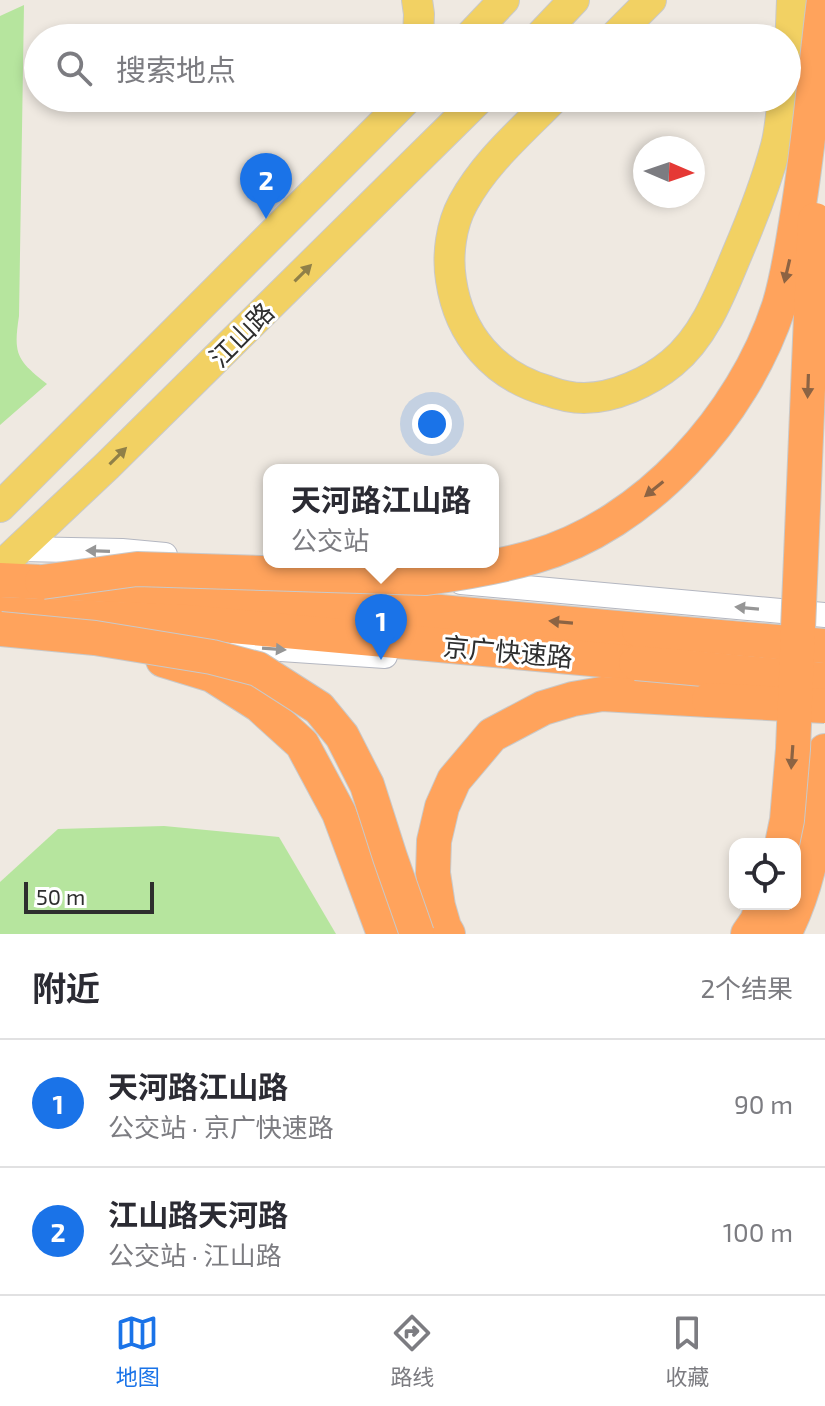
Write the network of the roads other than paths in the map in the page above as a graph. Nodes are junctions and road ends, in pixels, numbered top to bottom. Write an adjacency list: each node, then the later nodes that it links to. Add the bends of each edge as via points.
1 (417, 0): 7 (main road)
2 (504, 0): 8 (main road)
3 (574, 0): 9 (main road)
4 (651, 0): 10 (main road)
5 (792, 0): 11 (main road)
6 (824, 0): 21 (highway, one-way to 21, bridge, via 789,267 758,356 723,416 660,485 572,543); 35 (highway, one-way to 35, bridge, via 793,749)
7 (419, 24)
8 (481, 24)
9 (551, 24)
10 (627, 24)
11 (791, 24)
12 (385, 112): 17 (main road)
13 (394, 112): 17 (main road, 江山路)
14 (466, 112): 19 (main road, 江山路, one-way to 14)
15 (540, 112): 16 (main road, via 486,167 462,205 449,264 453,297 480,349 507,374 531,387 585,398 638,385 691,343 717,302 760,200)
16 (781, 112)
17 (374, 131): 18 (main road, 江山路)
18 (0, 507)
19 (10, 558): 20 (street, one-way to 19, via 122,551)
20 (263, 564)
21 (499, 565)
22 (309, 568): 27 (street, one-way to 22)
23 (484, 568): 25 (highway, one-way to 25, bridge, via 426,578 137,569)
24 (0, 580): 25 (highway, 京广快速路)
25 (42, 582): 30 (highway, 京广快速路, one-way to 25, bridge, via 205,590)
26 (0, 614): 31 (highway, 京广快速路, bridge, via 187,622)
27 (825, 615)
28 (0, 632): 32 (street, one-way to 32, via 434,660); 38 (highway, bridge, via 95,638 212,657 258,669 319,708 342,736 367,785)
29 (0, 642): 37 (highway, via 28,640 156,657 212,675 259,705 302,744 339,813)
30 (825, 646)
31 (825, 680)
32 (825, 697)
33 (825, 706): 39 (highway, bridge, via 602,694 543,708 492,735 454,780 434,841 433,873)
34 (825, 751): 41 (highway, via 814,850)
35 (783, 838)
36 (761, 910): 40 (highway)
37 (384, 934)
38 (417, 934)
39 (448, 934)
40 (748, 934)
41 (784, 934)

